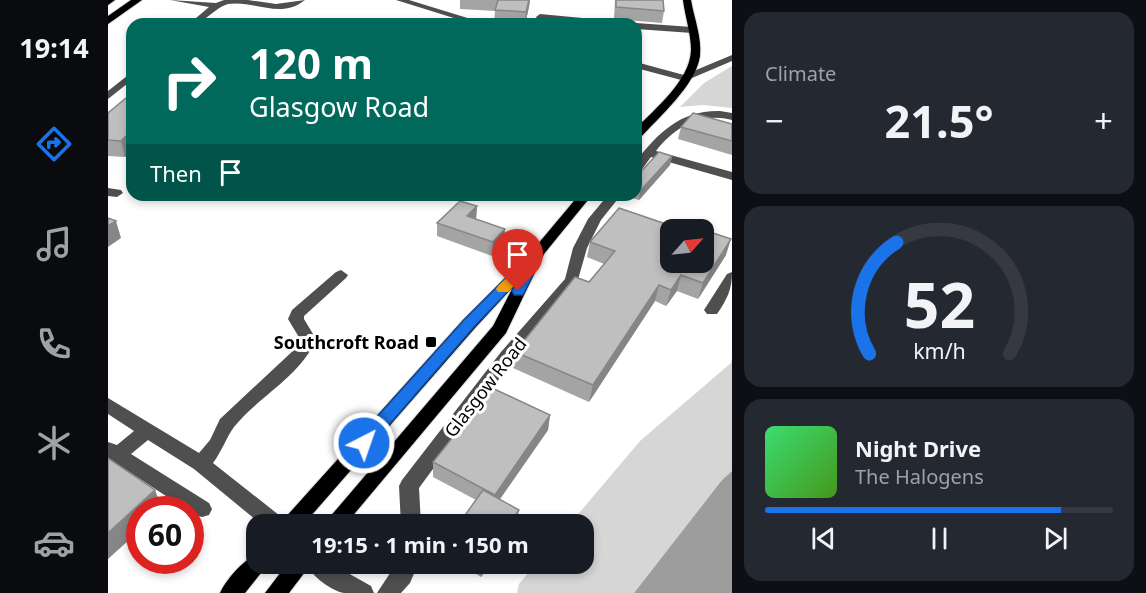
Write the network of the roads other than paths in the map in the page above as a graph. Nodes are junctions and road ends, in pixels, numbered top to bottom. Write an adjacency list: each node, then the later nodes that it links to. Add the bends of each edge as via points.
1 (137, 0): 13 (highway)
2 (174, 0): 8 (street)
3 (230, 0): 4 (street, via 286,5); 8 (street)
4 (301, 0)
5 (399, 0): 7 (street)
6 (687, 0): 15 (main road)
7 (413, 2): 11 (street)
8 (220, 6): 10 (street)
9 (540, 17): 12 (street)
10 (201, 18)
11 (462, 18)
12 (551, 18)
13 (108, 21)
14 (642, 26): 15 (street)
15 (692, 30): 18 (main road, via 695,54)
16 (732, 58): 18 (street)
17 (642, 67): 18 (street)
18 (685, 78): 22 (main road)
19 (126, 83): 20 (street)
20 (108, 96)
21 (732, 117): 23 (street, via 718,114 683,120 673,125)
22 (642, 123)
23 (649, 153): 24 (street); 25 (street)
24 (642, 162)
25 (732, 176)
26 (581, 201): 28 (main road, Glasgow Road)
27 (613, 203): 40 (street, Glasgow Road, via 595,219 580,248 572,280 507,356 409,486)
28 (537, 255): 38 (main road, Glasgow Road, via 469,324); 39 (main road, Glasgow Road, via 500,328)
29 (341, 275): 35 (street, via 297,314 308,339 303,351 226,424)
30 (732, 277): 31 (street)
31 (712, 310)
32 (108, 405): 33 (street)
33 (147, 430): 34 (street); 35 (street)
34 (113, 452): 36 (street)
35 (201, 464): 37 (street)
36 (182, 496)
37 (263, 514)
38 (301, 514)
39 (342, 514)
40 (410, 514)
41 (248, 574): 45 (main road)
42 (292, 574): 46 (main road)
43 (330, 574): 47 (street)
44 (403, 574): 48 (street)
45 (231, 593)
46 (276, 593)
47 (363, 593)
48 (388, 593)

